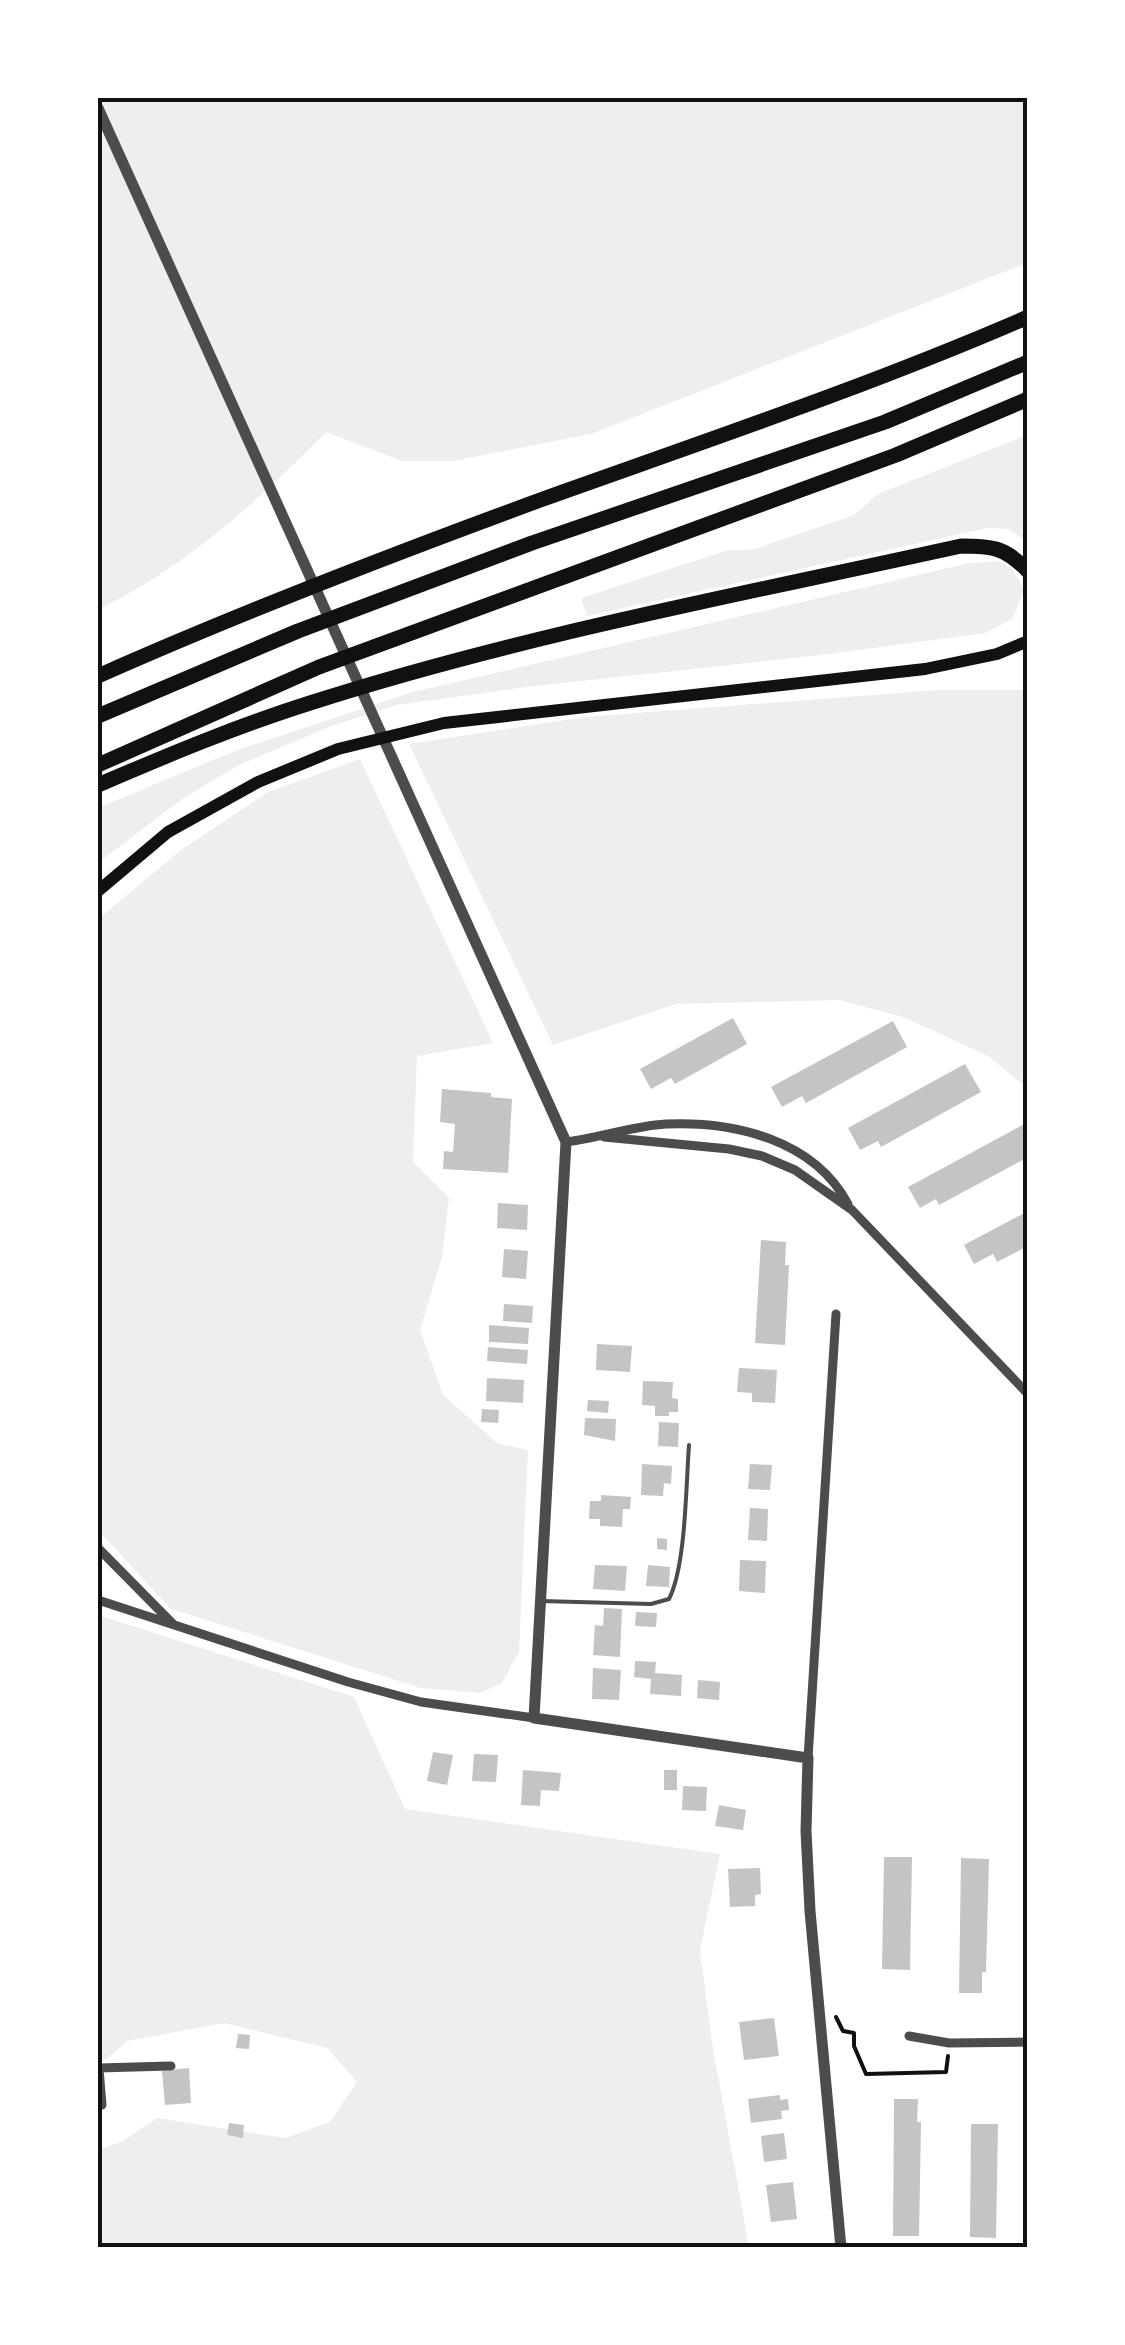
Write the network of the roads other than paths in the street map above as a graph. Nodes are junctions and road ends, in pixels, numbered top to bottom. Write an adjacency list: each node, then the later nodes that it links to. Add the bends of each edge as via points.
1 (98, 108): 13 (street)
2 (1028, 317): 7 (highway, via 860,386 231,617)
3 (1028, 362): 8 (highway, via 885,422 532,542 298,631)
4 (1028, 399): 9 (highway, via 896,455 319,667)
5 (1028, 571): 10 (highway, via 992,546 960,546 636,618 309,703)
6 (1028, 641): 11 (main road, via 926,669 444,723 338,749 258,782 168,832)
7 (98, 676)
8 (98, 716)
9 (98, 765)
10 (98, 785)
11 (98, 892)
12 (604, 1138): 13 (street); 14 (street, via 762,1156 822,1186); 14 (street, via 666,1124 768,1138 806,1154 835,1180)
13 (566, 1142): 20 (street)
14 (852, 1210): 16 (street)
15 (836, 1314): 23 (street)
16 (1028, 1394)
17 (690, 1444): 20 (lane, via 669,1598 652,1604)
18 (98, 1548): 21 (street)
19 (98, 1600): 21 (street)
20 (540, 1601): 22 (street)
21 (174, 1626): 22 (street, via 420,1702)
22 (534, 1718): 23 (street)
23 (808, 1758): 29 (street, via 810,1912)
24 (910, 2036): 25 (street, via 949,2043)
25 (1028, 2042)
26 (171, 2066): 27 (street)
27 (98, 2068): 28 (street)
28 (102, 2106)
29 (841, 2248)

